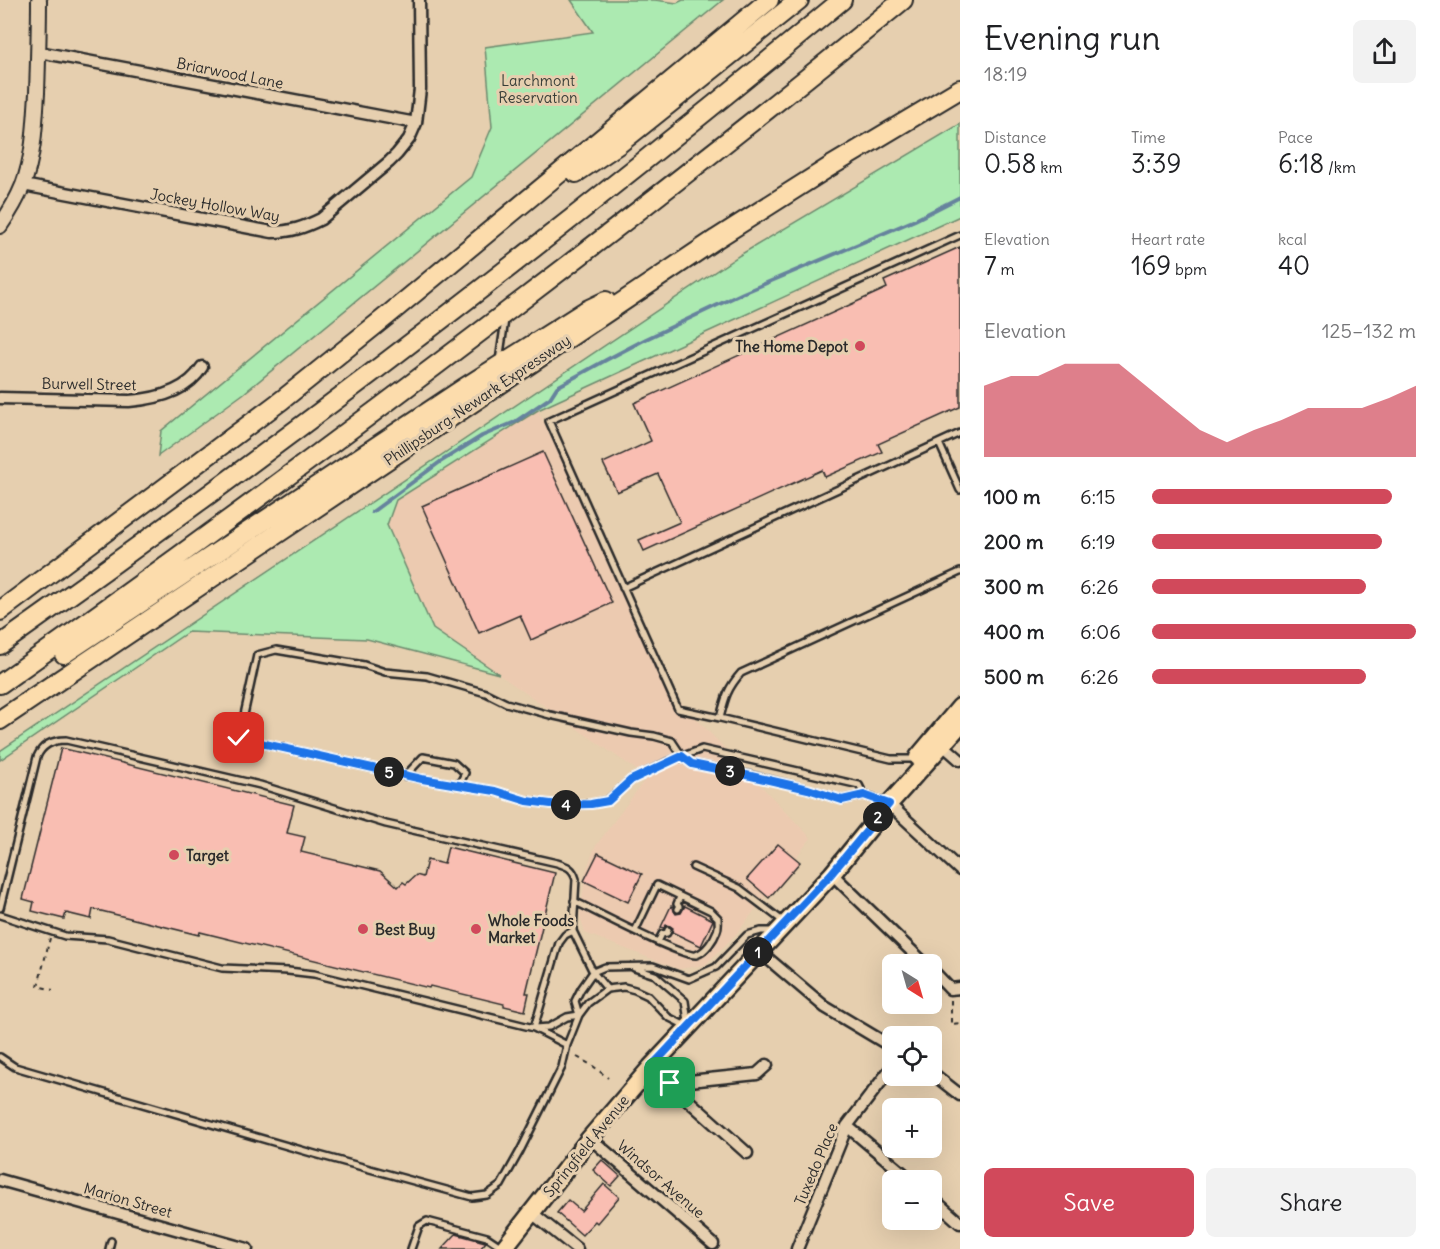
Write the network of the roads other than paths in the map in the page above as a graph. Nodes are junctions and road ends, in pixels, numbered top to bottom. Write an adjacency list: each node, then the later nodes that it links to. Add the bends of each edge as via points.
1 (39, 0): 7 (street)
2 (419, 0): 9 (street, Jockey Hollow Way, via 420,89)
3 (769, 0): 12 (highway)
4 (800, 0): 12 (highway, via 619,144)
5 (842, 0): 25 (highway, via 475,294 253,462)
6 (903, 0): 15 (highway, via 670,187)
7 (39, 52): 9 (street, Briarwood Lane); 10 (street, via 35,130)
8 (960, 90): 14 (highway, Phillipsburg-Newark Expressway, via 831,166)
9 (416, 123): 10 (street, Jockey Hollow Way, via 409,139 390,162 321,219 297,230 250,229)
10 (23, 185): 11 (street)
11 (0, 226)
12 (494, 228): 24 (highway, via 282,400)
13 (960, 235): 23 (lane, via 549,421)
14 (679, 264): 16 (highway, via 585,311); 30 (highway, Phillipsburg-Newark Expressway)
15 (506, 312): 16 (lane); 26 (highway)
16 (499, 365): 27 (highway, via 37,672)
17 (202, 367): 18 (street, Burwell Street, via 178,389 142,400)
18 (0, 398)
19 (960, 433): 20 (lane)
20 (939, 443): 21 (lane); 23 (lane)
21 (960, 490)
22 (960, 572): 29 (lane, via 741,673 731,684)
23 (623, 588): 29 (lane, via 678,709)
24 (0, 611)
25 (0, 645)
26 (0, 684)
27 (0, 691)
28 (960, 707): 34 (main road, Springfield Avenue)
29 (720, 718): 34 (lane, via 891,759)
30 (0, 720)
31 (960, 725): 32 (main road, Springfield Avenue)
32 (943, 745): 35 (street); 39 (main road, Springfield Avenue)
33 (682, 756): 36 (lane, via 672,741 550,715 427,676 385,672 276,650 257,655 239,738); 37 (lane, via 631,780 608,801 591,804 527,801); 38 (lane, via 692,764 842,800); 38 (lane, via 702,749 859,784)
34 (916, 758): 39 (main road, Springfield Avenue)
35 (960, 760)
36 (405, 776): 37 (lane); 37 (lane, via 423,757 454,763 465,773)
37 (459, 785)
38 (864, 795): 39 (lane)
39 (889, 804): 41 (street); 42 (main road, Springfield Avenue)
40 (693, 867): 49 (lane, via 739,888)
41 (960, 870)
42 (831, 874): 49 (main road, Springfield Avenue); 56 (street)
43 (680, 897): 45 (lane); 52 (lane, via 657,885); 54 (lane, via 711,911 718,918 718,929 705,950 696,955)
44 (574, 901): 46 (lane, via 574,873 557,863 386,824 260,785 60,740 47,745 37,757); 51 (lane); 52 (lane)
45 (676, 906)
46 (0, 908)
47 (0, 915): 63 (lane, via 65,936 108,939 222,968 314,974)
48 (662, 927): 53 (lane)
49 (782, 927): 55 (main road, Springfield Avenue); 57 (lane, via 747,935 716,967 689,979 653,966)
50 (668, 930): 53 (lane)
51 (573, 931): 58 (lane); 63 (lane, via 559,943)
52 (635, 931): 54 (lane)
53 (662, 934): 54 (lane)
54 (658, 942)
55 (759, 951): 64 (main road, Springfield Avenue); 65 (street, via 825,1006)
56 (915, 954)
57 (629, 967): 58 (lane); 64 (lane, via 655,975 685,1001)
58 (593, 972): 61 (lane); 62 (lane, via 575,1001)
59 (942, 978): 60 (street)
60 (955, 988)
61 (607, 989): 62 (lane); 64 (lane, via 624,987 648,996 668,1017)
62 (579, 1015): 63 (lane, via 549,1027); 66 (lane)
63 (534, 1028): 66 (lane)
64 (688, 1028): 69 (main road, Springfield Avenue)
65 (882, 1041)
66 (567, 1045): 67 (lane, via 562,1067 501,1185 487,1195 472,1197 15,1067)
67 (0, 1057)
68 (767, 1065): 72 (street, via 758,1074)
69 (651, 1067): 72 (street); 75 (main road, Springfield Avenue)
70 (882, 1080): 74 (street, Tuxedo Place)
71 (942, 1081): 73 (street)
72 (670, 1083): 76 (street)
73 (960, 1095)
74 (847, 1126): 77 (street); 89 (street, Tuxedo Place)
75 (590, 1138): 80 (main road, Springfield Avenue); 83 (street, Windsor Avenue)
76 (747, 1153)
77 (899, 1170)
78 (0, 1179): 85 (street, Marion Street)
79 (942, 1207): 81 (street)
80 (532, 1213): 87 (main road, Springfield Avenue); 88 (street)
81 (960, 1222)
82 (111, 1241): 84 (lane)
83 (713, 1244)
84 (109, 1249)
85 (247, 1249)
86 (411, 1249): 87 (lane, via 419,1226 427,1221 487,1237)
87 (503, 1249)
88 (577, 1249)
89 (797, 1249)

